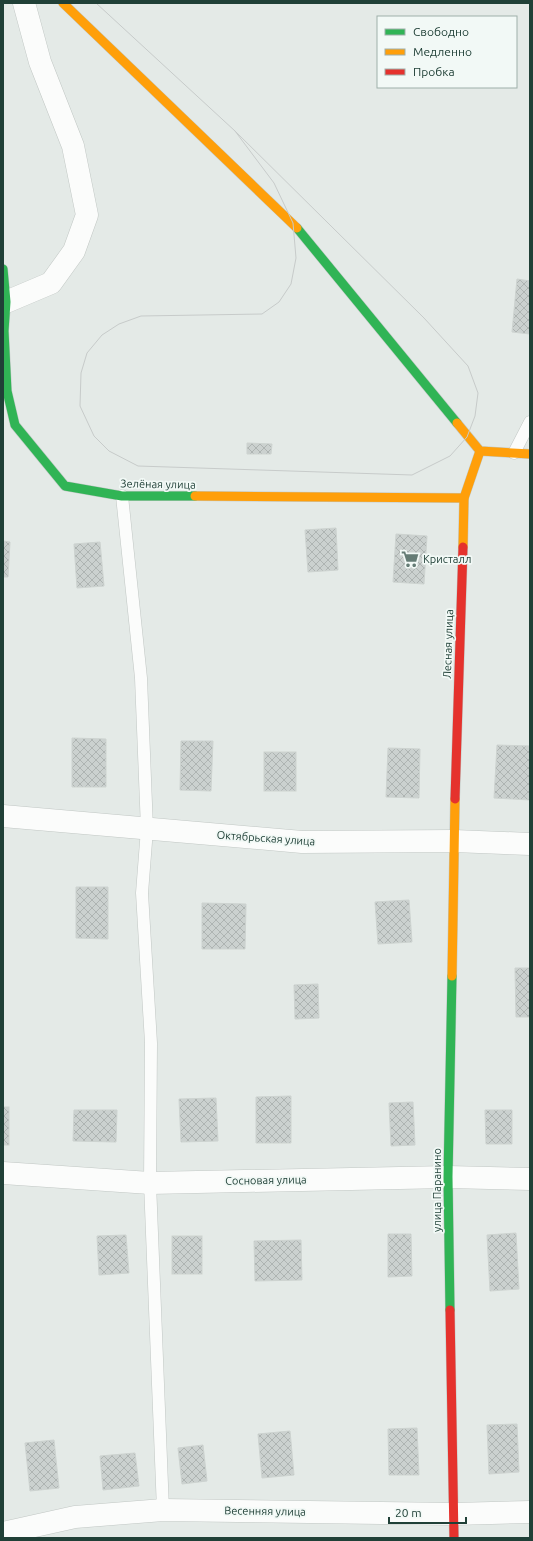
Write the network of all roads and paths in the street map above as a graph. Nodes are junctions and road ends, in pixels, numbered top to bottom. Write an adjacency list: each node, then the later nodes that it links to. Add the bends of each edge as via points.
1 (24, 3): 4 (street, via 40,62 73,146 88,215 74,251 51,283)
2 (63, 3): 7 (street, via 293,222)
3 (3, 269): 4 (street, Зелёная улица)
4 (6, 302): 5 (street, Зелёная улица, via 4,331)
5 (9, 421): 10 (street, Зелёная улица, via 64,486)
6 (530, 422): 8 (lane)
7 (480, 451): 8 (street); 11 (street, Лесная улица)
8 (514, 453): 9 (street)
9 (530, 454)
10 (122, 496): 11 (street, Зелёная улица); 13 (lane, via 141,678)
11 (464, 498): 14 (street, Лесная улица)
12 (3, 816): 13 (street, Октябрьская улица)
13 (147, 828): 14 (street, Октябрьская улица, via 302,842); 19 (lane, via 142,893 151,1043)
14 (454, 841): 15 (street, Октябрьская улица); 17 (street, улица Паранино)
15 (530, 844)
16 (3, 1173): 19 (street, Сосновая улица)
17 (448, 1177): 18 (street, Сосновая улица); 19 (street, Сосновая улица); 22 (street, улица Паранино)
18 (530, 1179)
19 (150, 1182): 20 (lane)
20 (163, 1510): 22 (street, Весенняя улица); 23 (street, Весенняя улица, via 75,1517)
21 (530, 1512): 22 (street, Весенняя улица)
22 (454, 1514): 24 (street, улица Паранино)
23 (3, 1533)
24 (454, 1538)

